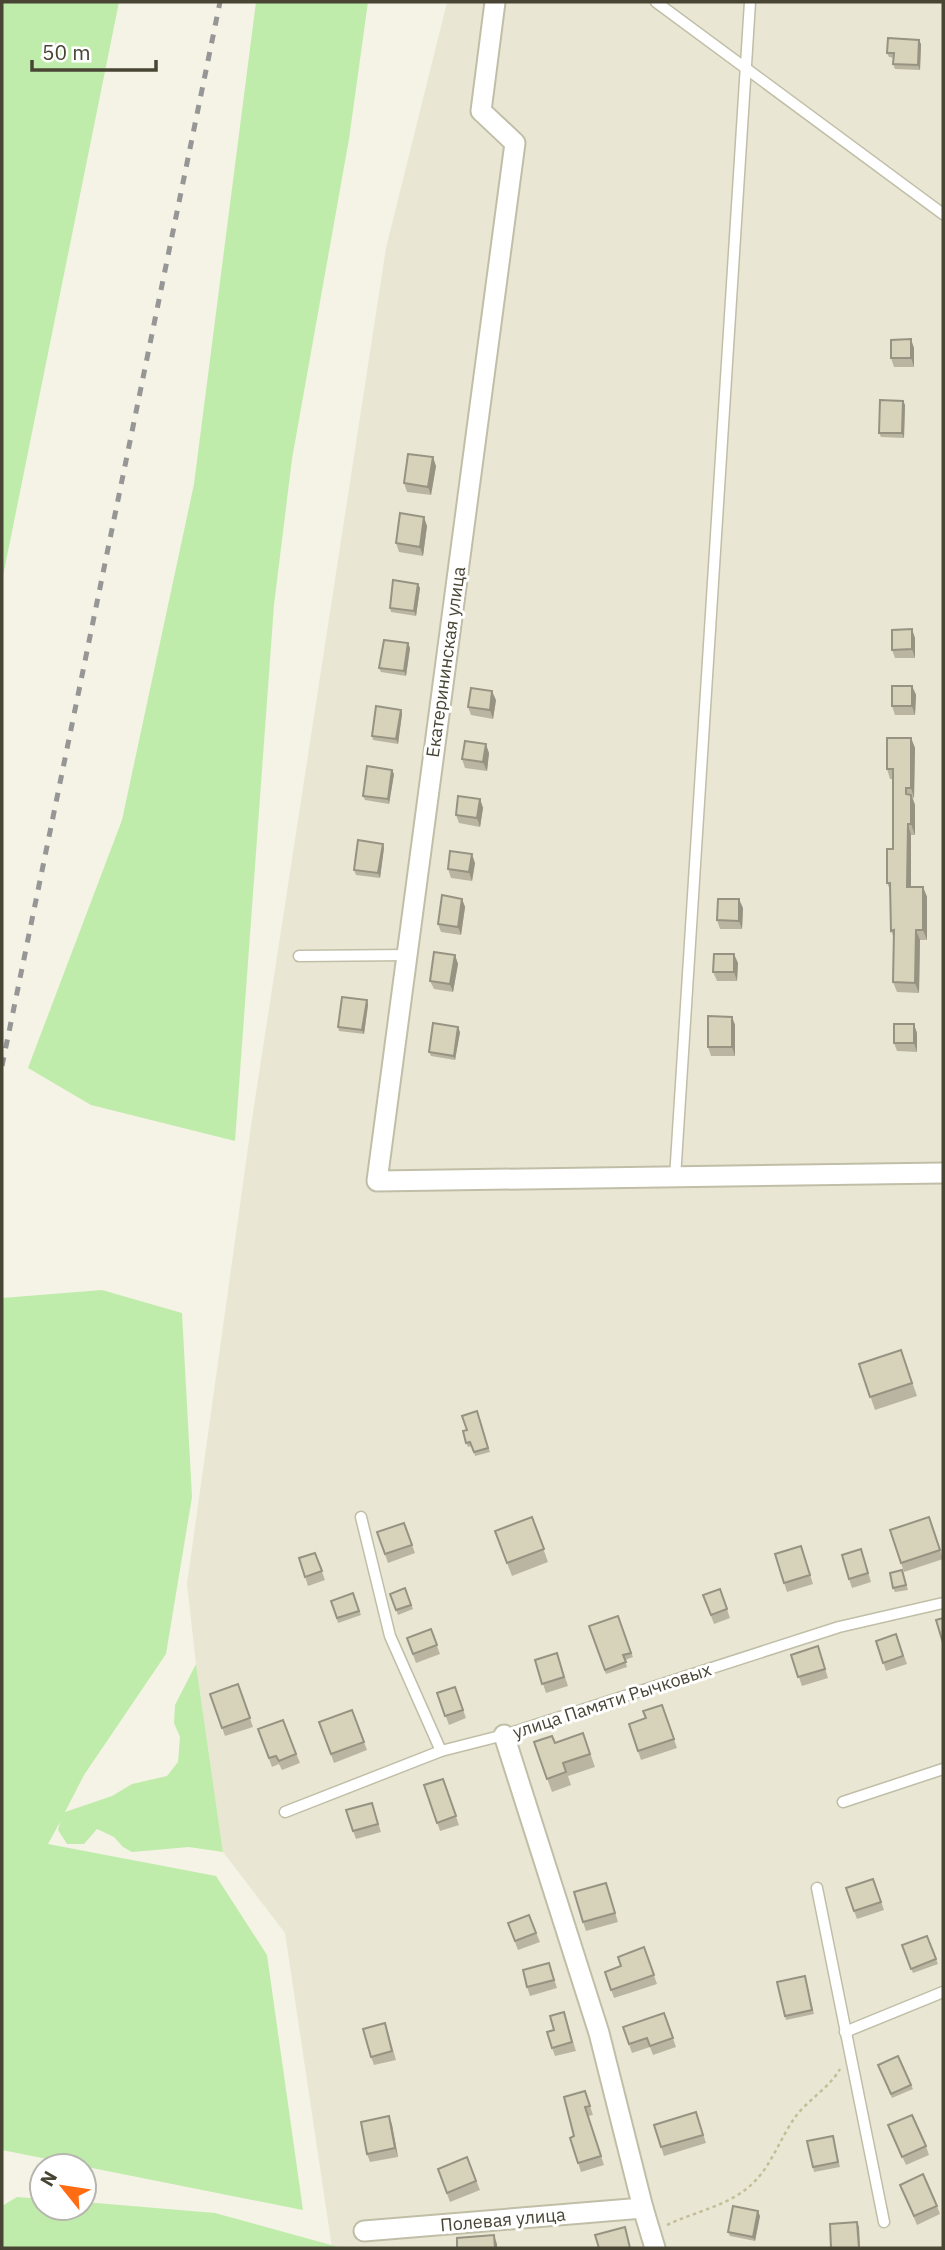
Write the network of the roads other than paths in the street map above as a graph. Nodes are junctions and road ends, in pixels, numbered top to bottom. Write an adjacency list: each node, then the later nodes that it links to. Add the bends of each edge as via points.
1 (495, 2): 6 (street, Екатерининская улица, via 481,111 515,143)
2 (656, 2): 4 (lane)
3 (750, 2): 4 (lane)
4 (746, 68): 5 (lane); 9 (lane)
5 (943, 214)
6 (407, 955): 7 (lane); 9 (street, Екатерининская улица, via 377,1181)
7 (299, 956)
8 (943, 1173): 9 (street)
9 (675, 1178)
10 (361, 1517): 13 (lane, via 390,1636)
11 (943, 1603): 12 (lane, улица Памяти Рычковых, via 839,1627)
12 (504, 1735): 13 (lane, улица Памяти Рычковых); 20 (street, via 599,2033)
13 (441, 1751): 16 (lane, улица Памяти Рычковых)
14 (943, 1769): 15 (lane)
15 (843, 1802)
16 (285, 1812)
17 (817, 1888): 19 (lane)
18 (943, 1992): 19 (lane)
19 (845, 2032): 21 (lane)
20 (643, 2208): 22 (street, Полевая улица); 23 (street)
21 (884, 2222)
22 (364, 2231)
23 (659, 2242)

